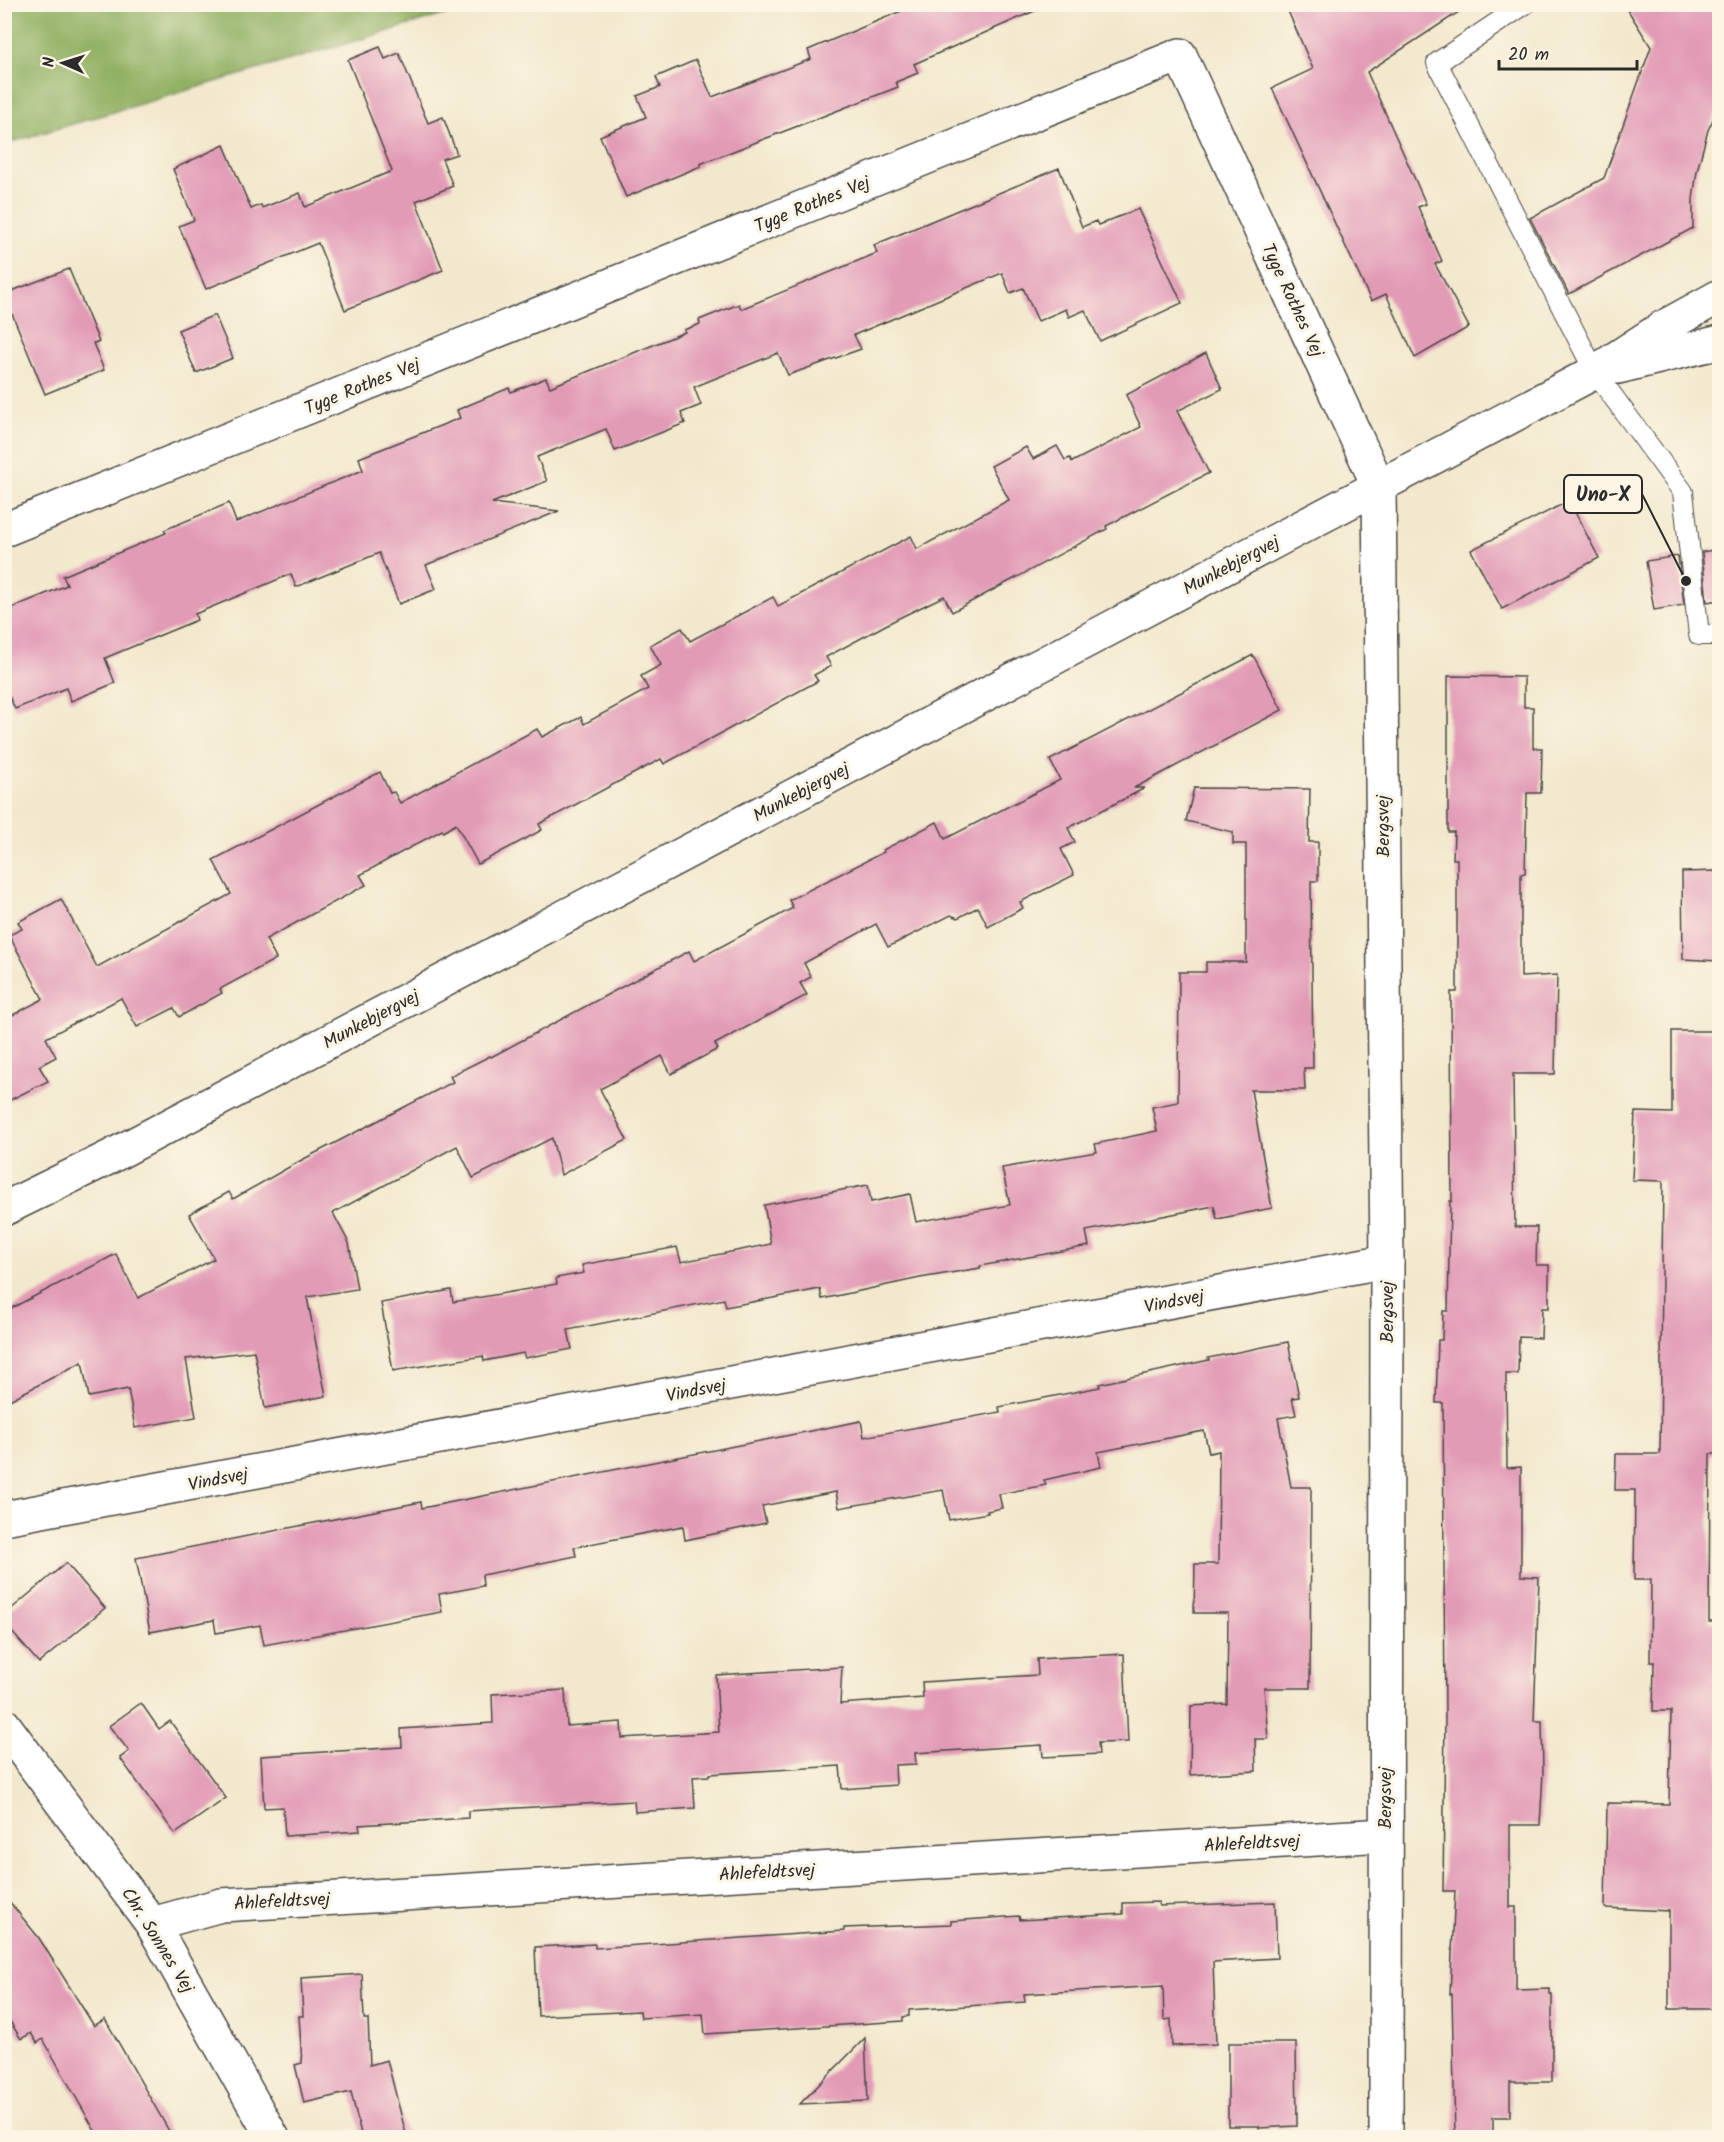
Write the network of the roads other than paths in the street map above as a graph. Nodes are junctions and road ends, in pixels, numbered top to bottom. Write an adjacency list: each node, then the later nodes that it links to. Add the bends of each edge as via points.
1 (1525, 4): 4 (lane, via 1437,63)
2 (1719, 296): 4 (street, Munkebjergvej)
3 (1719, 342): 4 (street, Munkebjergvej)
4 (1596, 372): 5 (street, Munkebjergvej); 7 (lane, via 1683,492 1699,635)
5 (1380, 487): 6 (street, Tyge Rothes Vej, via 1180,55); 8 (street, Munkebjergvej, via 108,1158); 9 (street, Bergsvej)
6 (4, 530)
7 (1719, 635)
8 (4, 1209)
9 (1387, 1261): 10 (street, Vindsvej); 12 (street, Bergsvej)
10 (4, 1518)
11 (4, 1725): 13 (street, Chr. Sonnes Vej)
12 (1385, 1835): 13 (street, Ahlefeldtsvej, via 221,1905); 15 (street, Bergsvej)
13 (152, 1924): 14 (street, Chr. Sonnes Vej)
14 (273, 2138)
15 (1386, 2138)

